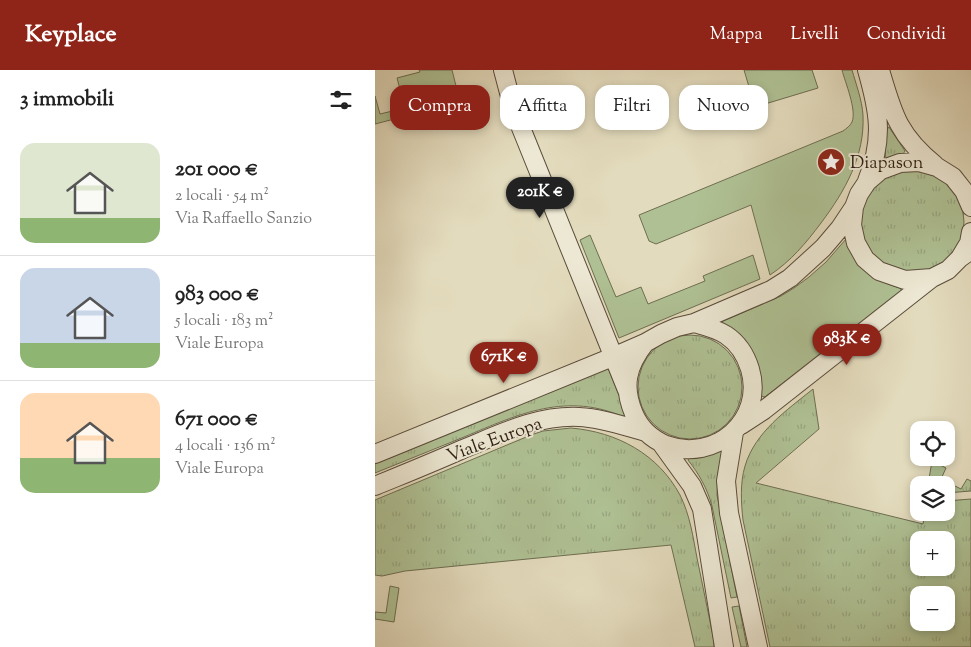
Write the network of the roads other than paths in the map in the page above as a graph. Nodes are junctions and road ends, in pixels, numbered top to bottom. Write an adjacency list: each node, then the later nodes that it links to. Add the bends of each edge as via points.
1 (503, 70): 15 (street, via 513,108)
2 (867, 70): 7 (street, via 878,125 876,155)
3 (880, 70): 4 (street, via 900,127 916,148)
4 (937, 167): 5 (street, Viale Europa); 7 (street, Viale Europa, via 919,162 899,162 881,170)
5 (953, 177): 6 (street, Viale Europa); 9 (street, Viale Europa, via 965,191)
6 (971, 181)
7 (867, 182): 8 (street, Viale Europa)
8 (854, 207): 12 (street, Viale Europa, via 852,225 856,243 865,259 879,271 905,280); 13 (street, Viale Europa, via 823,248 790,278 771,290)
9 (971, 207)
10 (971, 232): 11 (street, Viale Europa)
11 (966, 254): 12 (street, Viale Europa, via 948,270)
12 (932, 278): 17 (street, Viale Europa)
13 (694, 323): 14 (street, Viale Europa, via 677,327); 17 (street, via 726,336 748,361 753,394 749,410)
14 (645, 343): 15 (street, Viale Europa); 16 (street, Viale Europa, via 629,372)
15 (615, 356): 16 (street); 20 (street, Viale Europa)
16 (627, 390): 18 (street, Viale Europa, via 636,419)
17 (737, 428): 19 (street, Viale Europa, via 707,448 691,450); 23 (street, via 726,481 729,513)
18 (646, 432): 19 (street, Viale Europa); 21 (street, Viale Europa, via 581,417 536,421)
19 (661, 442): 22 (street, via 692,486 701,509)
20 (375, 454)
21 (375, 486)
22 (724, 647)
23 (758, 647)

